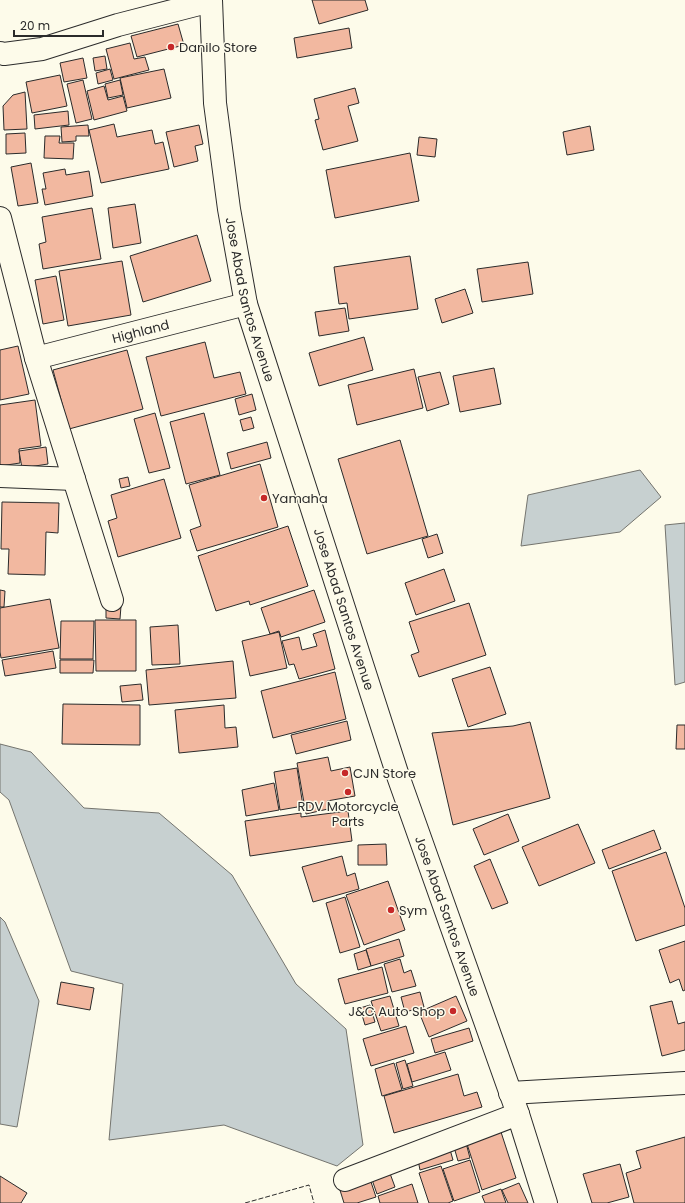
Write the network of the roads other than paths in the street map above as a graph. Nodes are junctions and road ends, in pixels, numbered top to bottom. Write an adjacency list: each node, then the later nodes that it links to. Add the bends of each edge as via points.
1 (211, 1): 2 (street, via 118,25 42,49); 4 (street, Jose Abad Santos Avenue, via 215,103 229,210)
2 (1, 57)
3 (0, 218): 5 (street)
4 (246, 304): 5 (street, Highland); 10 (street, Jose Abad Santos Avenue, via 398,776)
5 (36, 358): 7 (street)
6 (0, 476): 7 (street)
7 (74, 479): 8 (street)
8 (112, 600)
9 (685, 1082): 10 (street)
10 (510, 1093): 11 (street, Jose Abad Santos Avenue)
11 (518, 1114): 12 (street); 13 (street, Jose Abad Santos Avenue)
12 (345, 1180)
13 (546, 1203)

